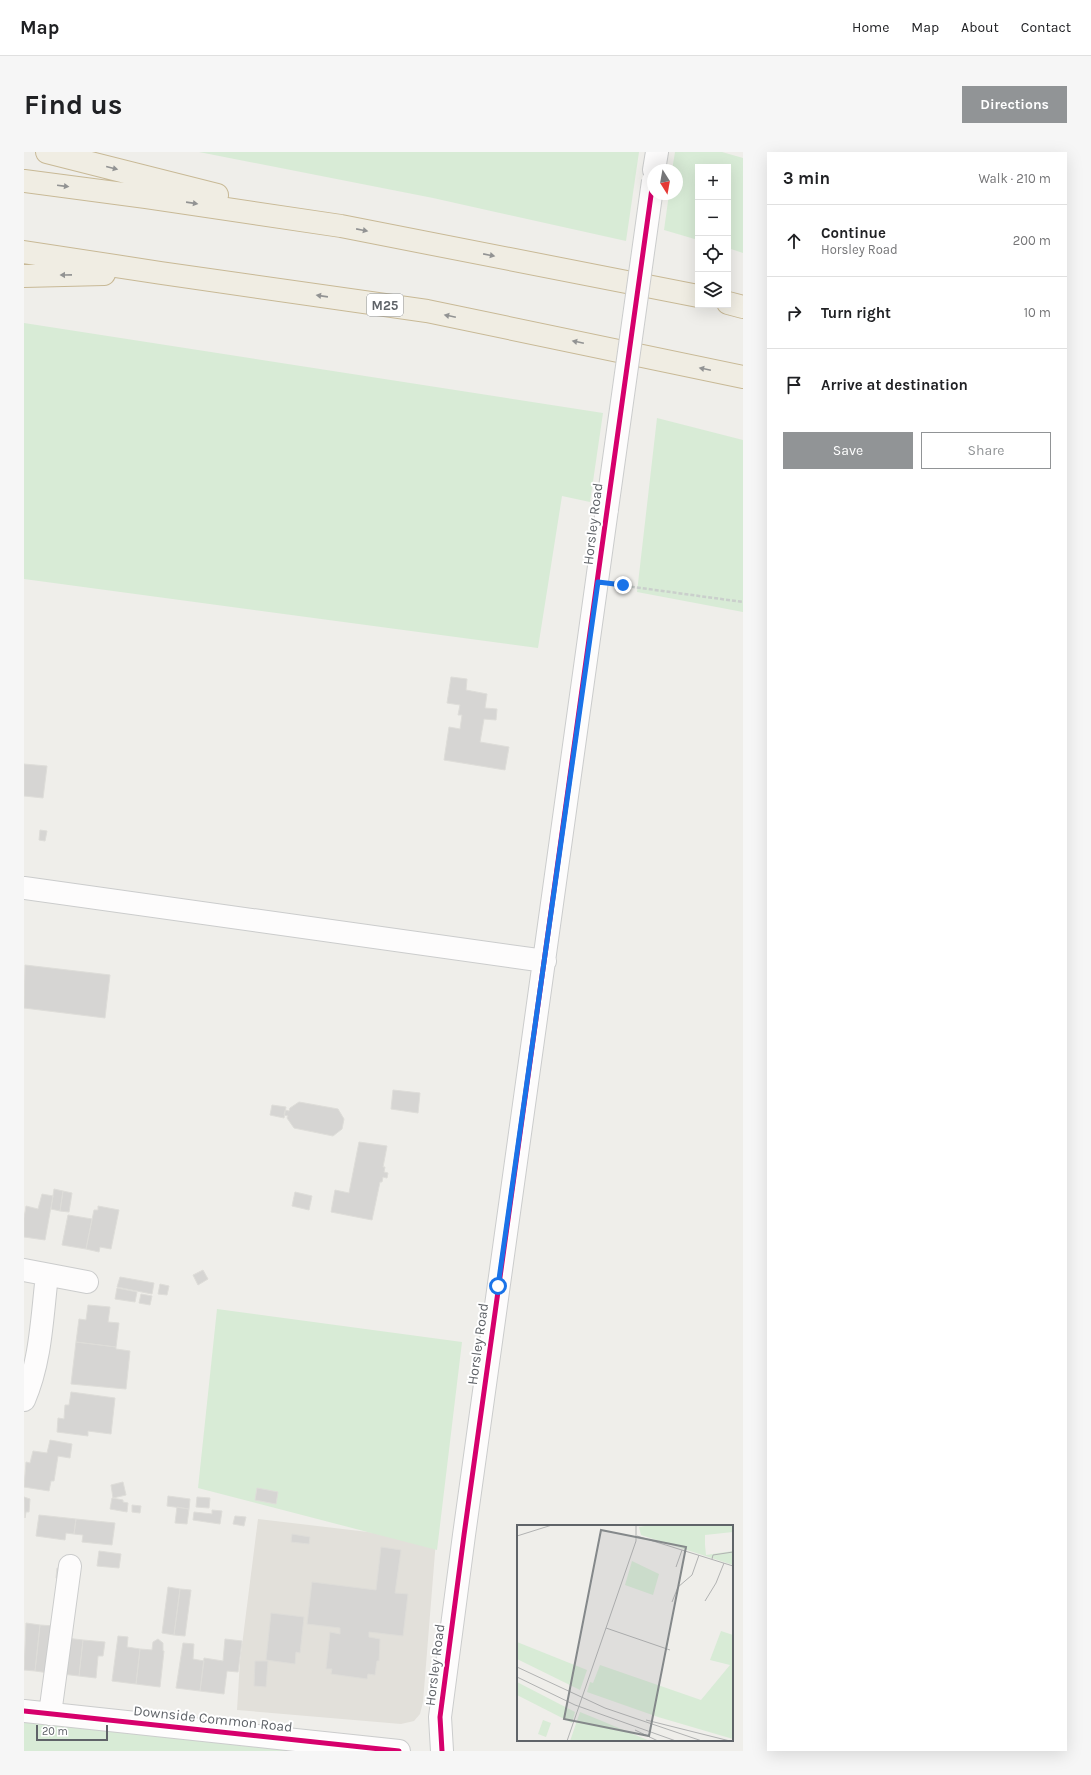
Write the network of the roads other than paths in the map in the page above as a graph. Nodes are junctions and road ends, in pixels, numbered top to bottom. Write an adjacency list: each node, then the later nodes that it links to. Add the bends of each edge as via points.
1 (47, 152): 6 (highway, one-way to 6)
2 (657, 152): 3 (street)
3 (655, 164)
4 (24, 182): 6 (highway, one-way to 6)
5 (650, 200): 15 (street, Horsley Road, bridge)
6 (341, 226): 10 (highway, one-way to 10)
7 (24, 252): 8 (highway, M25)
8 (161, 273): 9 (highway, M25, one-way to 9); 13 (highway, M25, one-way to 8, via 427,311)
9 (24, 276)
10 (695, 295)
11 (731, 304): 12 (highway)
12 (743, 307)
13 (743, 377)
14 (24, 888): 15 (street)
15 (545, 961): 24 (street, Horsley Road, via 440,1717)
16 (24, 1270): 17 (street)
17 (47, 1275): 18 (street); 19 (street, via 37,1361)
18 (87, 1282)
19 (24, 1400)
20 (70, 1566): 22 (street)
21 (24, 1711): 22 (street, Downside Common Road)
22 (50, 1714): 23 (street, Downside Common Road)
23 (399, 1751)
24 (442, 1751)

